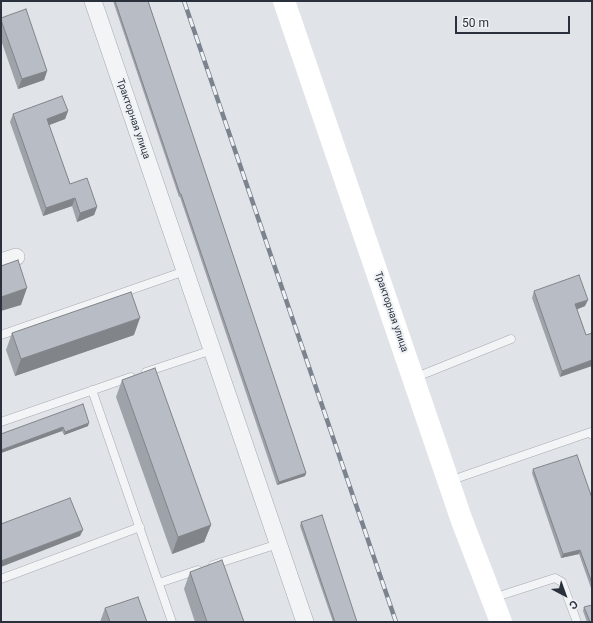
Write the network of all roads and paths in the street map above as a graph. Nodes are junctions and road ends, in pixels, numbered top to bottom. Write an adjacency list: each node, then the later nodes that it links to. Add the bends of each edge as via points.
1 (94, 1): 3 (street, Тракторная улица)
2 (284, 1): 7 (street, Тракторная улица)
3 (185, 271): 4 (lane); 6 (street, Тракторная улица)
4 (1, 335)
5 (511, 339): 7 (lane)
6 (212, 350): 8 (lane); 13 (street, Тракторная улица)
7 (413, 379): 11 (street, Тракторная улица)
8 (92, 390): 9 (lane); 12 (lane)
9 (1, 422)
10 (592, 435): 11 (lane, via 591,432)
11 (448, 481): 16 (street, Тракторная улица)
12 (140, 527): 14 (lane); 15 (lane)
13 (278, 544): 15 (lane); 18 (street, Тракторная улица)
14 (1, 579)
15 (159, 583): 17 (lane)
16 (492, 598): 19 (street, Тракторная улица); 20 (lane, via 555,578 562,582)
17 (172, 622)
18 (305, 622)
19 (501, 622)
20 (577, 622)

